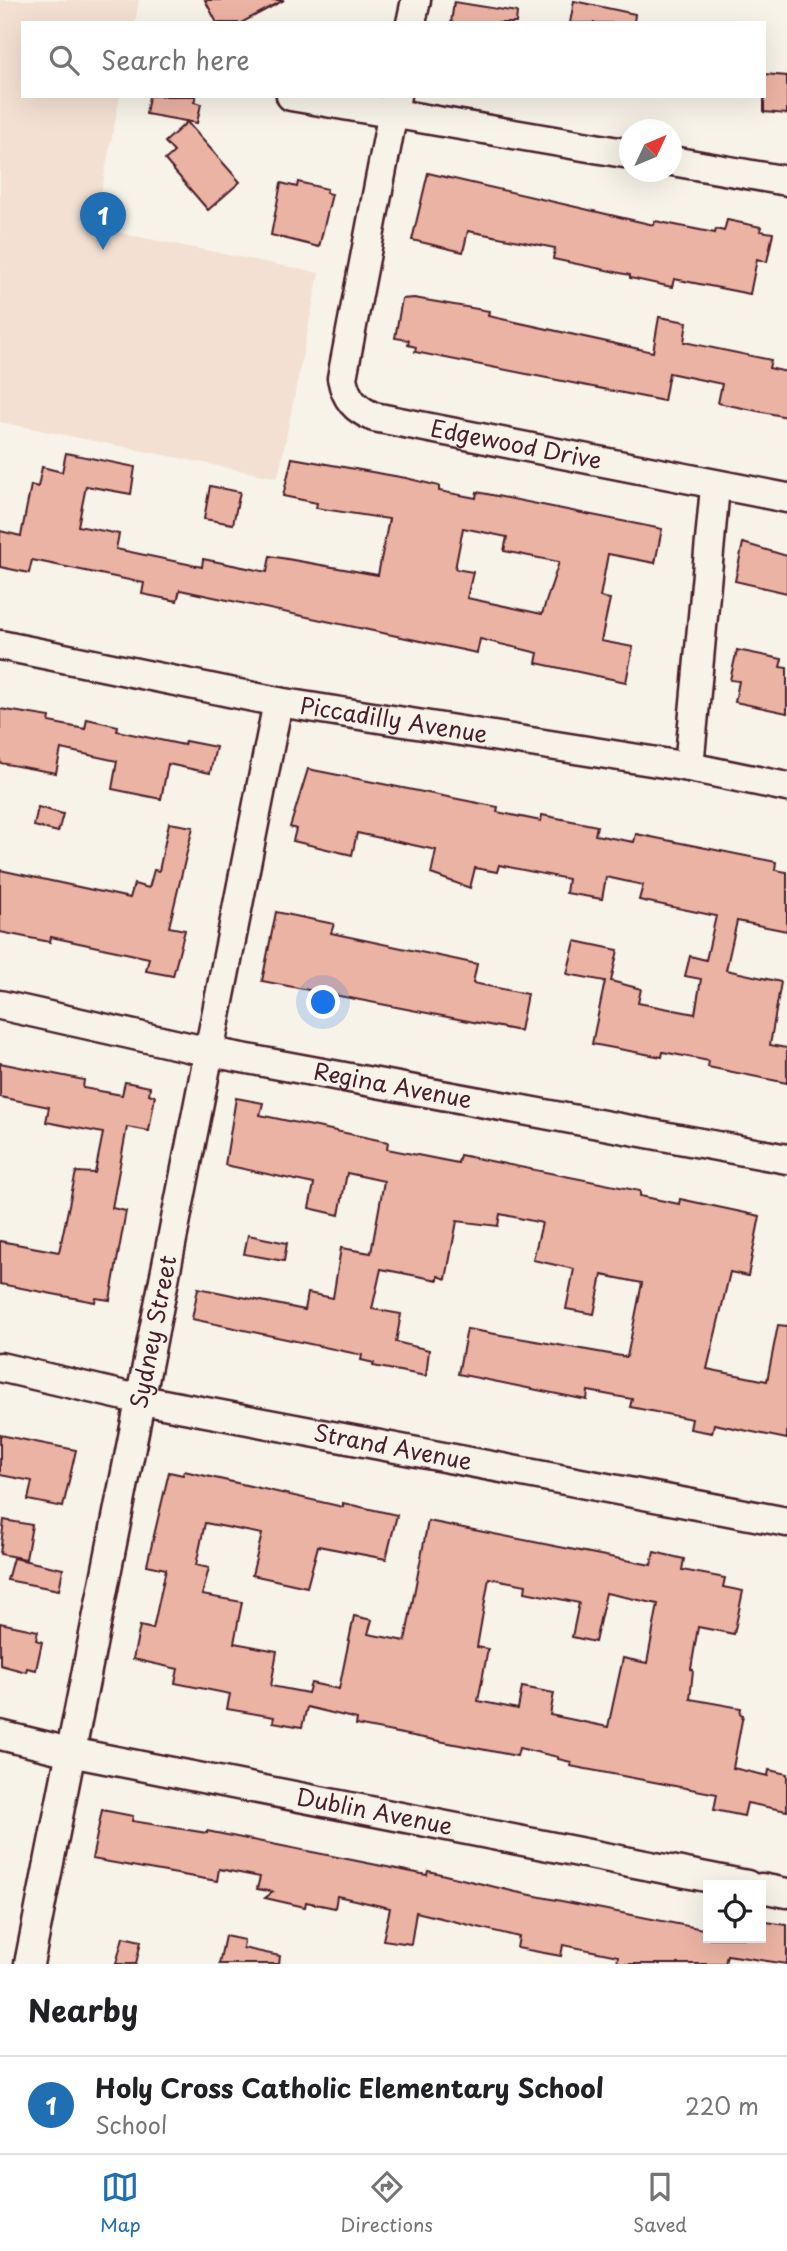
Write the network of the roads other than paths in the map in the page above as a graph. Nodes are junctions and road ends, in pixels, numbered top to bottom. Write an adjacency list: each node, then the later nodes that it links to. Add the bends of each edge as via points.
1 (416, 0): 2 (street)
2 (411, 21)
3 (314, 98): 4 (street)
4 (394, 105): 5 (street); 8 (street, Edgewood Drive, via 342,379 351,403 374,417)
5 (619, 152)
6 (682, 163): 7 (street)
7 (787, 181)
8 (715, 486): 9 (street, Edgewood Drive); 12 (street)
9 (787, 498)
10 (0, 645): 11 (street, Piccadilly Avenue)
11 (278, 702): 12 (street, Piccadilly Avenue); 15 (street, Sydney Street)
12 (689, 767): 13 (street, Piccadilly Avenue)
13 (787, 788)
14 (0, 1005): 15 (street, Regina Avenue)
15 (210, 1052): 16 (street, Regina Avenue); 18 (street, Sydney Street)
16 (787, 1159)
17 (0, 1367): 18 (street, Strand Avenue)
18 (142, 1400): 19 (street, Strand Avenue); 21 (street, Sydney Street)
19 (787, 1522)
20 (0, 1735): 21 (street, Dublin Avenue)
21 (70, 1752): 22 (street, Dublin Avenue); 25 (street, Sydney Street)
22 (722, 1880)
23 (766, 1889): 24 (street)
24 (787, 1893)
25 (29, 1964)

